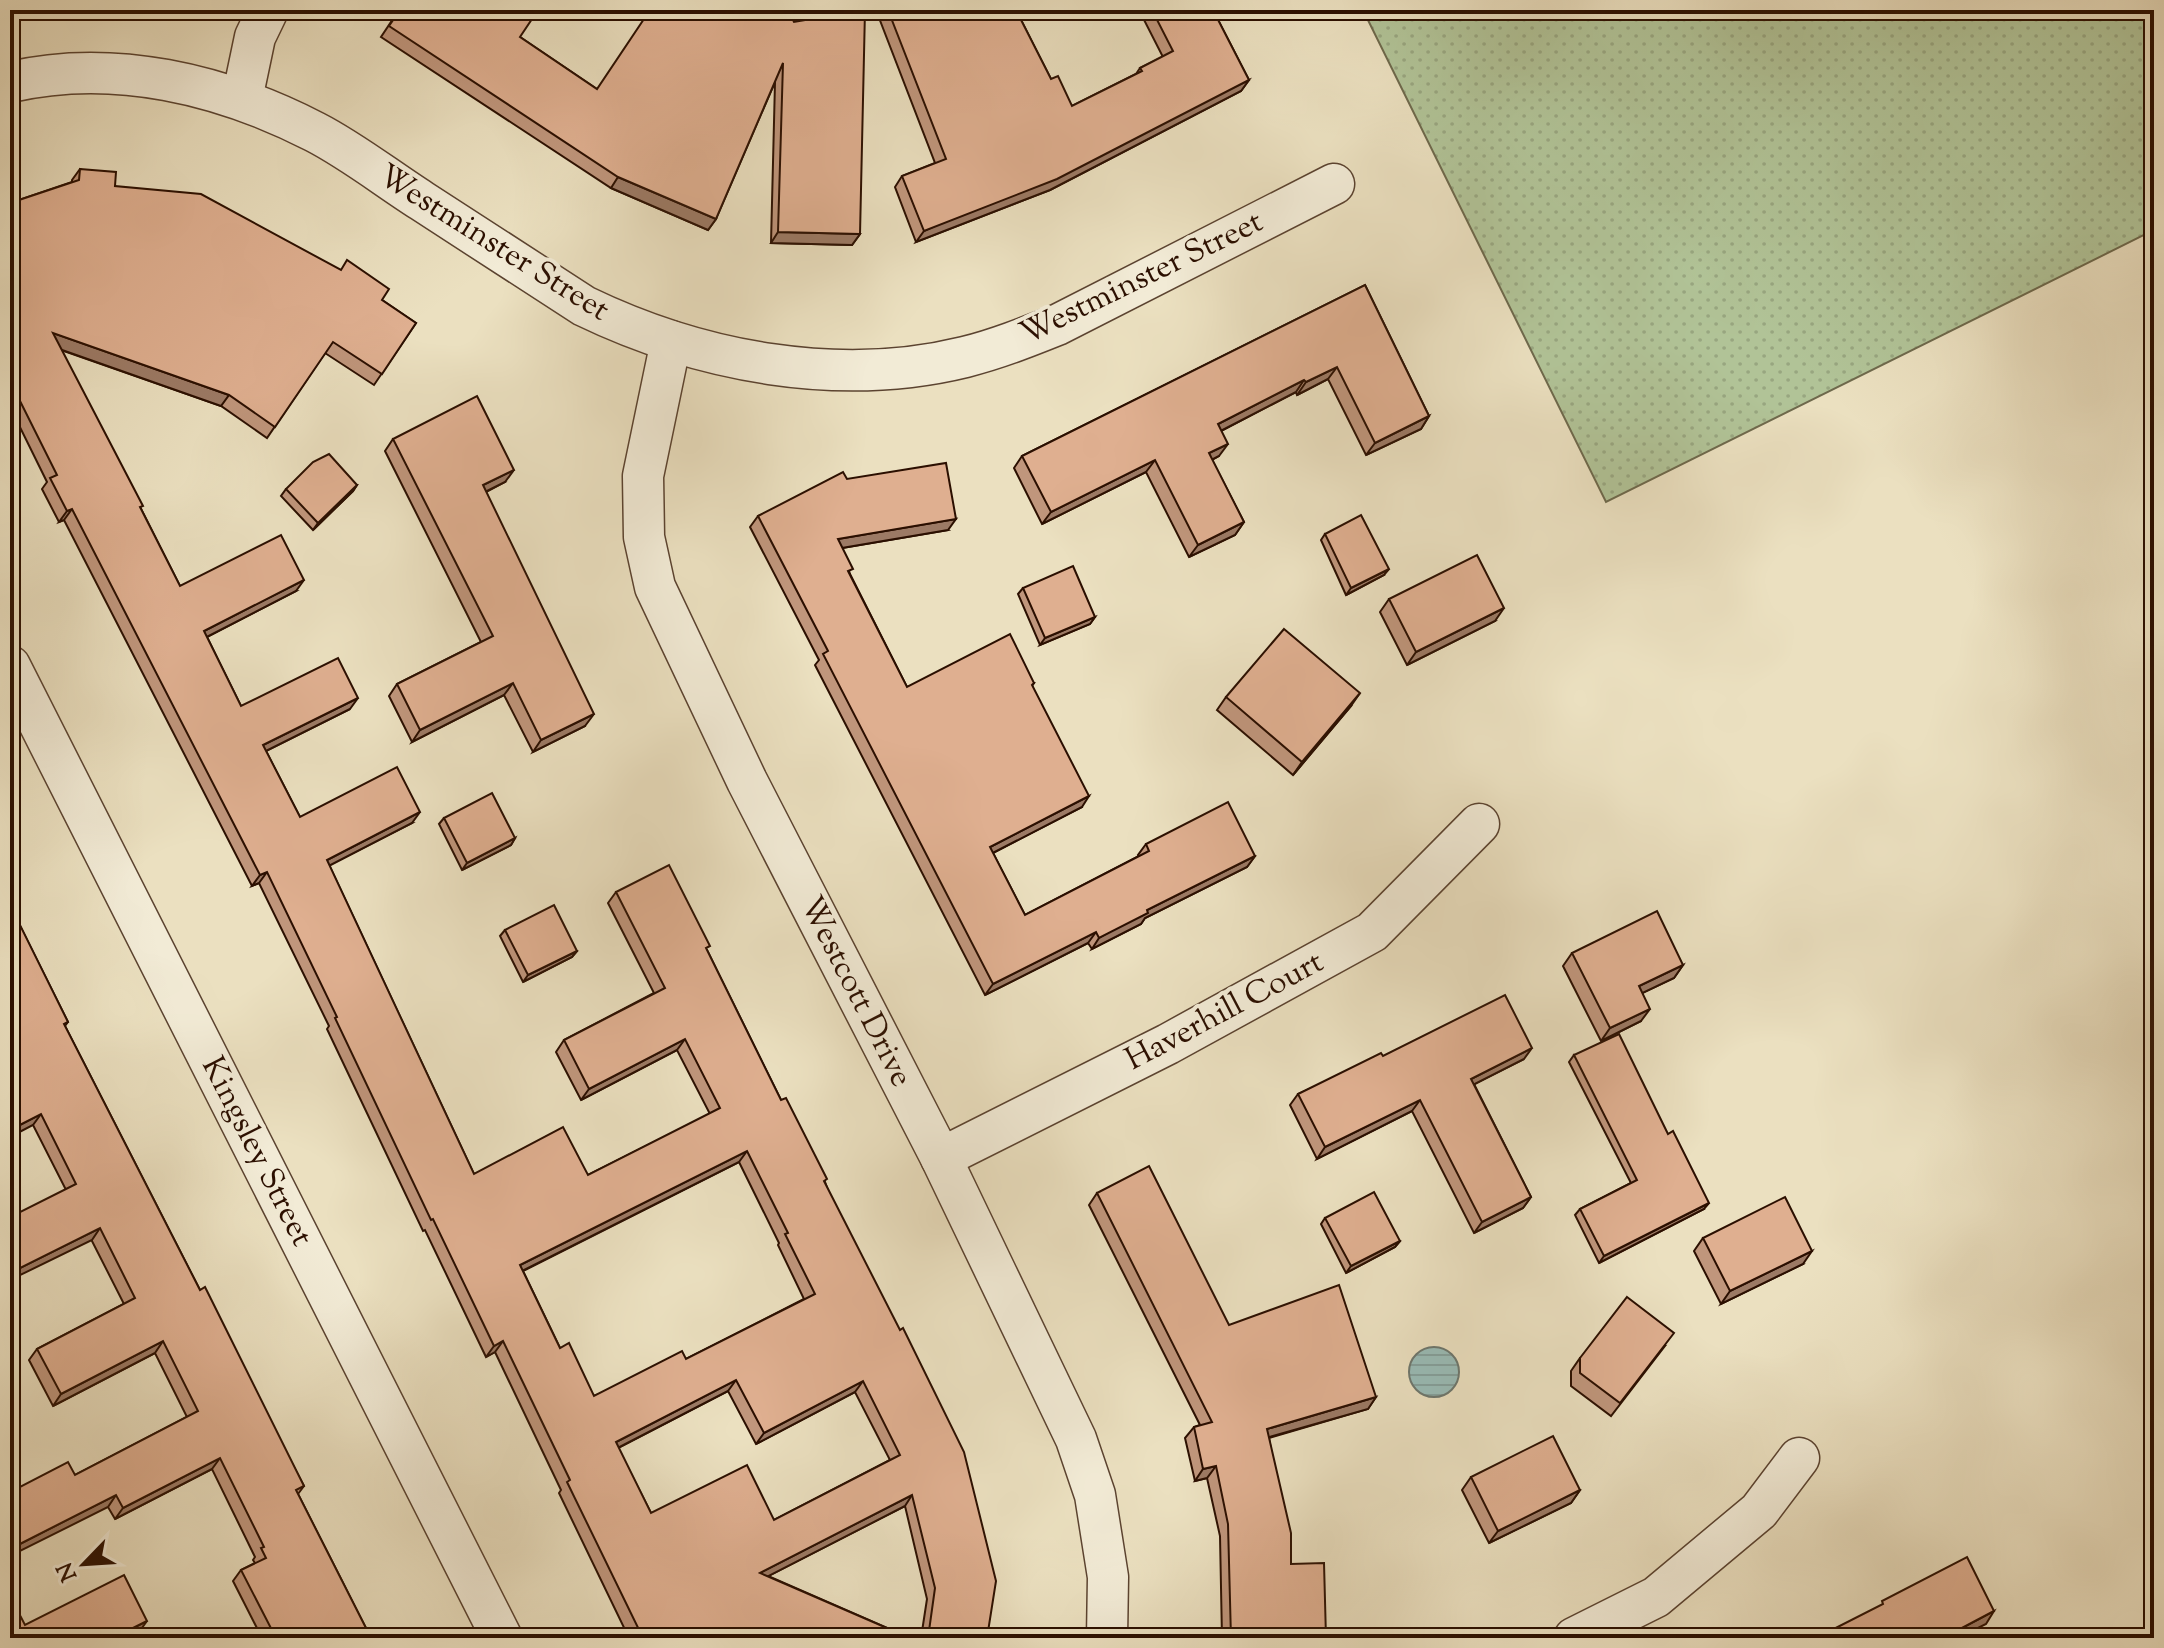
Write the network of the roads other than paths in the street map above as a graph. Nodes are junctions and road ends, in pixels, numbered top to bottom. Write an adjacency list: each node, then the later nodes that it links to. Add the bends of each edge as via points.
1 (268, 10): 3 (street, via 255,37)
2 (10, 82): 3 (street, Westminster Street, via 64,74 130,75)
3 (242, 99): 5 (street, Westminster Street, via 316,133 584,306)
4 (1334, 184): 5 (street, Westminster Street, via 1057,325 963,358 896,368 813,370)
5 (671, 341): 8 (street, Westcott Drive, via 643,476 644,537 655,587 747,781)
6 (10, 666): 10 (street, Kingsley Street)
7 (1479, 824): 8 (street, Haverhill Court, via 1372,932 1168,1044)
8 (941, 1158): 11 (street, Westcott Drive, via 1081,1453 1095,1495 1108,1577)
9 (1799, 1458): 12 (street, via 1759,1511 1656,1597)
10 (502, 1638)
11 (1107, 1638)
12 (1574, 1638)

